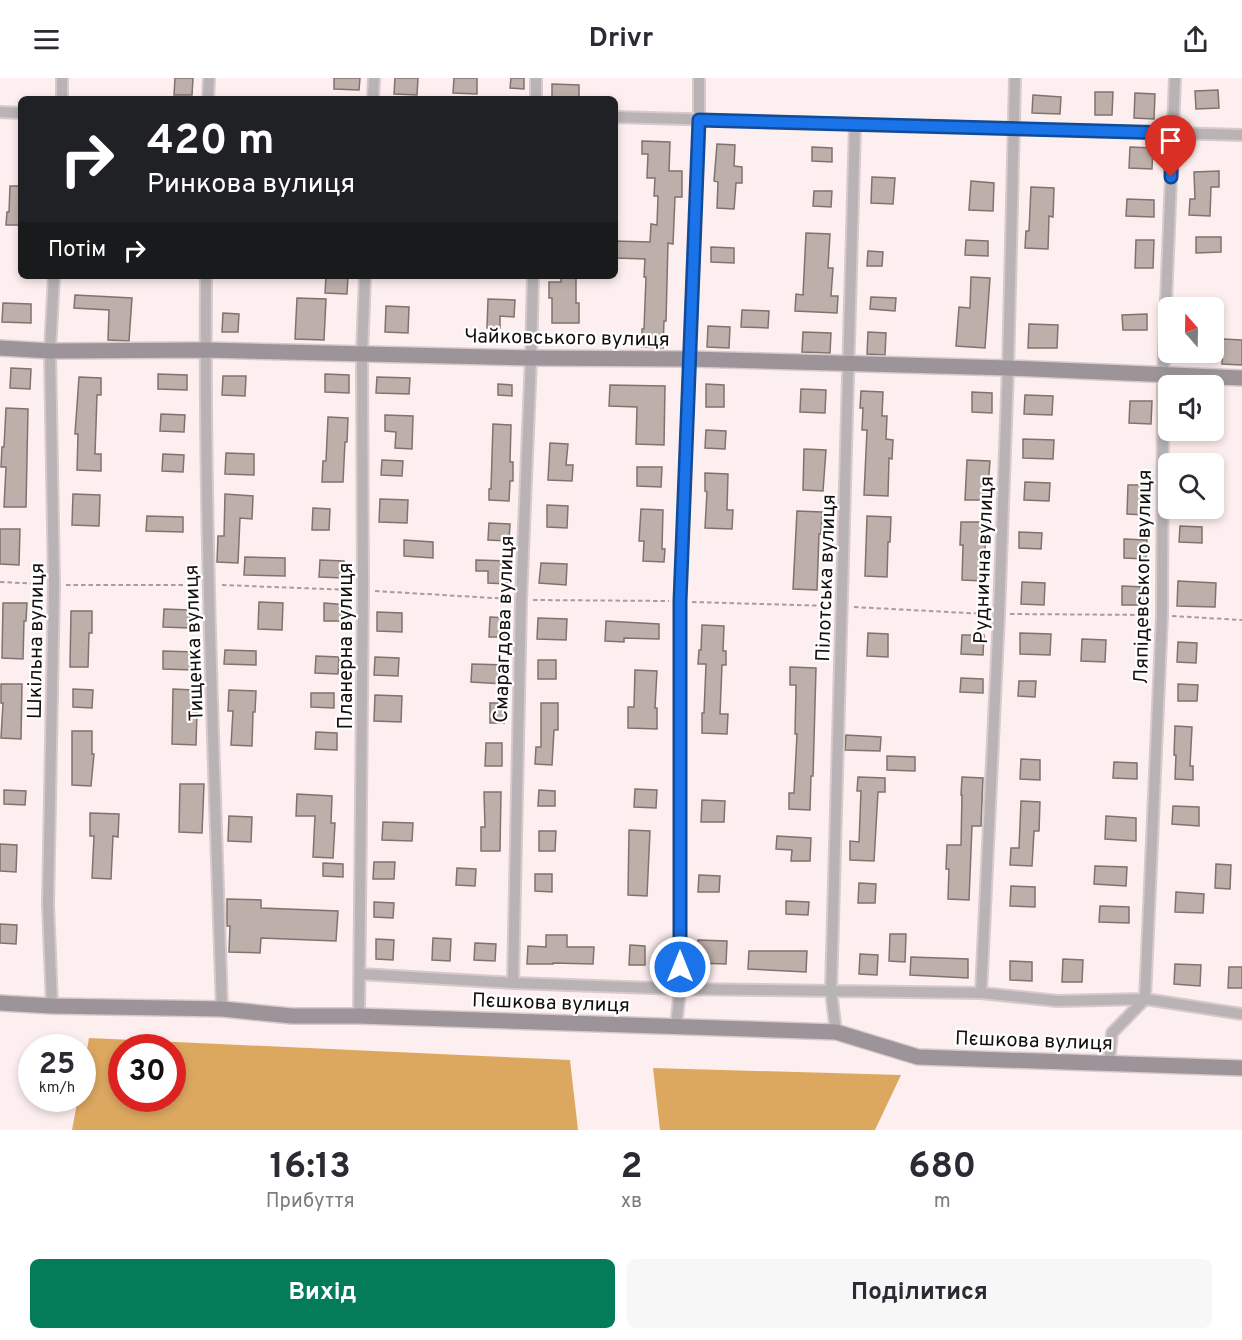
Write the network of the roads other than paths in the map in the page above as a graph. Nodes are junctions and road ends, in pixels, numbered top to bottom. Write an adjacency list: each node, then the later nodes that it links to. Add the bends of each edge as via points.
1 (62, 78): 8 (street)
2 (209, 78): 9 (street)
3 (374, 78): 10 (street)
4 (536, 78): 11 (street)
5 (699, 78): 15 (street)
6 (1015, 78): 17 (street, Руднична вулиця)
7 (1175, 78): 18 (street, Ляпідевського вулиця)
8 (62, 96)
9 (208, 96)
10 (373, 96)
11 (536, 96)
12 (0, 112): 13 (street)
13 (18, 113)
14 (618, 117): 15 (street)
15 (699, 120): 16 (street); 29 (street)
16 (855, 124): 17 (street); 30 (street, Пілотська вулиця)
17 (1013, 129): 18 (street); 31 (street, Руднична вулиця)
18 (1172, 133): 19 (street); 32 (street, Ляпідевського вулиця)
19 (1242, 135)
20 (54, 279): 26 (street, Шкільна вулиця)
21 (206, 279): 25 (street, Тищенка вулиця)
22 (365, 279): 27 (street, Планерна вулиця)
23 (533, 279): 28 (street, Смарагдова вулиця)
24 (0, 348): 26 (street, Чайковського вулиця)
25 (206, 350): 26 (street, Чайковського вулиця); 27 (street, Чайковського вулиця); 45 (street, Тищенка вулиця)
26 (50, 351): 44 (street, Шкільна вулиця, via 54,585 48,904)
27 (362, 354): 28 (street, Чайковського вулиця); 37 (street, Планерна вулиця)
28 (531, 358): 29 (street, Чайковського вулиця); 38 (street, Смарагдова вулиця, via 521,600)
29 (690, 359): 30 (street, Чайковського вулиця); 39 (street, via 680,601)
30 (849, 364): 31 (street, Чайковського вулиця); 40 (street, Пілотська вулиця)
31 (1008, 368): 33 (street, Чайковського вулиця); 41 (street, Руднична вулиця)
32 (1163, 375)
33 (1158, 376)
34 (1224, 378): 35 (street, Чайковського вулиця)
35 (1242, 378)
36 (1163, 441): 42 (street, Ляпідевського вулиця, via 1162,615)
37 (360, 974): 38 (street); 47 (street, Планерна вулиця)
38 (513, 983): 39 (street)
39 (680, 989): 40 (street); 48 (street)
40 (831, 991): 41 (street); 49 (street, Пілотська вулиця)
41 (981, 993): 42 (street, via 1058,1001)
42 (1145, 999): 46 (street); 50 (street, via 1112,1033)
43 (0, 1003): 44 (street, Пєшкова вулиця)
44 (52, 1006): 45 (street, Пєшкова вулиця)
45 (222, 1009): 47 (street, Пєшкова вулиця, via 292,1016)
46 (1242, 1014)
47 (359, 1016): 48 (street, Пєшкова вулиця)
48 (676, 1027): 49 (street, Пєшкова вулиця)
49 (836, 1032): 50 (street, Пєшкова вулиця, via 918,1057)
50 (1109, 1063): 51 (street, Пєшкова вулиця)
51 (1242, 1068)

